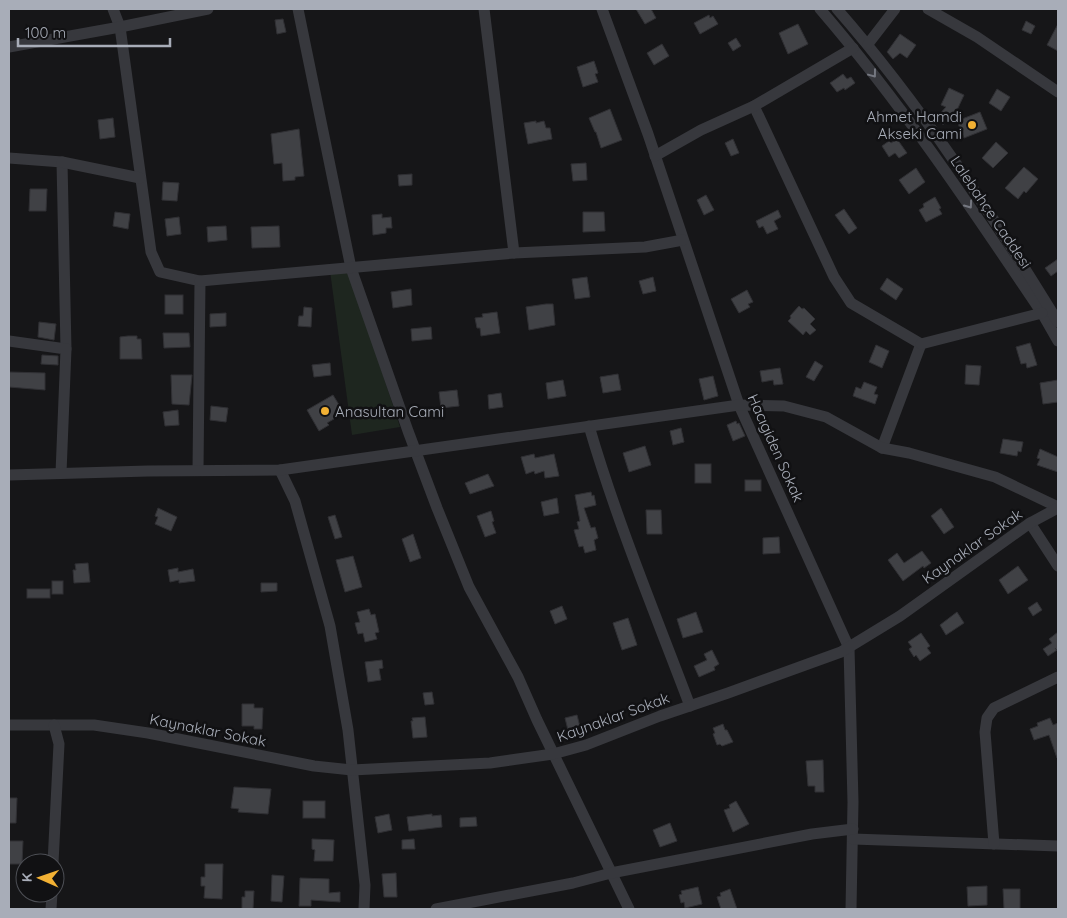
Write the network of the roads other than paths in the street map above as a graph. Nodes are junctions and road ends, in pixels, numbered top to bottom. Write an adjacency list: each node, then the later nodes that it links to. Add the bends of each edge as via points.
1 (113, 9): 10 (street)
2 (208, 9): 10 (street)
3 (298, 9): 22 (street)
4 (484, 9): 21 (street)
5 (602, 9): 16 (street, Hacıgiden Sokak)
6 (820, 9): 13 (street, Lalebahçe Caddesi)
7 (837, 9): 11 (street, Lalebahçe Caddesi)
8 (895, 9): 11 (street)
9 (928, 9): 14 (street, via 978,37)
10 (120, 28): 12 (street); 19 (street)
11 (868, 44): 25 (street, Lalebahçe Caddesi, via 976,191)
12 (9, 47)
13 (854, 48): 15 (street); 24 (street, Lalebahçe Caddesi, one-way to 24, via 929,148)
14 (1058, 92)
15 (754, 106): 16 (street); 28 (street, via 834,277 851,303)
16 (655, 156): 20 (street, Hacıgiden Sokak)
17 (9, 158): 18 (street)
18 (62, 162): 19 (street); 29 (street)
19 (140, 178): 23 (street, via 151,252 160,272)
20 (683, 240): 21 (street, via 645,247); 30 (street, Hacıgiden Sokak)
21 (514, 253): 22 (street)
22 (351, 268): 23 (street); 33 (street)
23 (200, 281): 34 (street)
24 (1042, 313): 27 (street, Lalebahçe Caddesi); 28 (street)
25 (1058, 322)
26 (9, 341): 29 (street)
27 (1058, 341)
28 (921, 344): 32 (street)
29 (66, 349): 36 (street)
30 (739, 405): 31 (street); 32 (street, via 784,406 826,417); 41 (street, Hacıgiden Sokak)
31 (589, 426): 33 (street); 43 (street, via 602,472)
32 (882, 448): 38 (street, via 994,477)
33 (416, 451): 35 (street); 46 (street, via 469,587 518,677)
34 (198, 470): 35 (street); 36 (street)
35 (280, 470): 47 (street, via 295,501 330,626)
36 (61, 473): 37 (street)
37 (9, 475)
38 (1058, 507): 39 (street, Kaynaklar Sokak)
39 (1030, 523): 40 (street); 41 (street, Kaynaklar Sokak, via 900,616)
40 (1058, 566)
41 (849, 648): 43 (street, Kaynaklar Sokak); 48 (street, Hacıgiden Sokak)
42 (1058, 676): 49 (street, via 994,708 987,718 985,732)
43 (690, 706): 46 (street, Kaynaklar Sokak)
44 (9, 725): 45 (street, Kaynaklar Sokak)
45 (54, 725): 47 (street, Kaynaklar Sokak, via 94,725 314,766); 51 (street, via 59,744)
46 (553, 754): 47 (street, Kaynaklar Sokak, via 490,763); 52 (street)
47 (352, 770): 53 (street)
48 (853, 834): 49 (street); 52 (street, via 812,834); 56 (street, Hacıgiden Sokak)
49 (994, 844): 50 (street)
50 (1058, 846)
51 (54, 853)
52 (611, 874): 54 (street); 55 (street)
53 (364, 909)
54 (436, 909)
55 (629, 909)
56 (851, 909)

